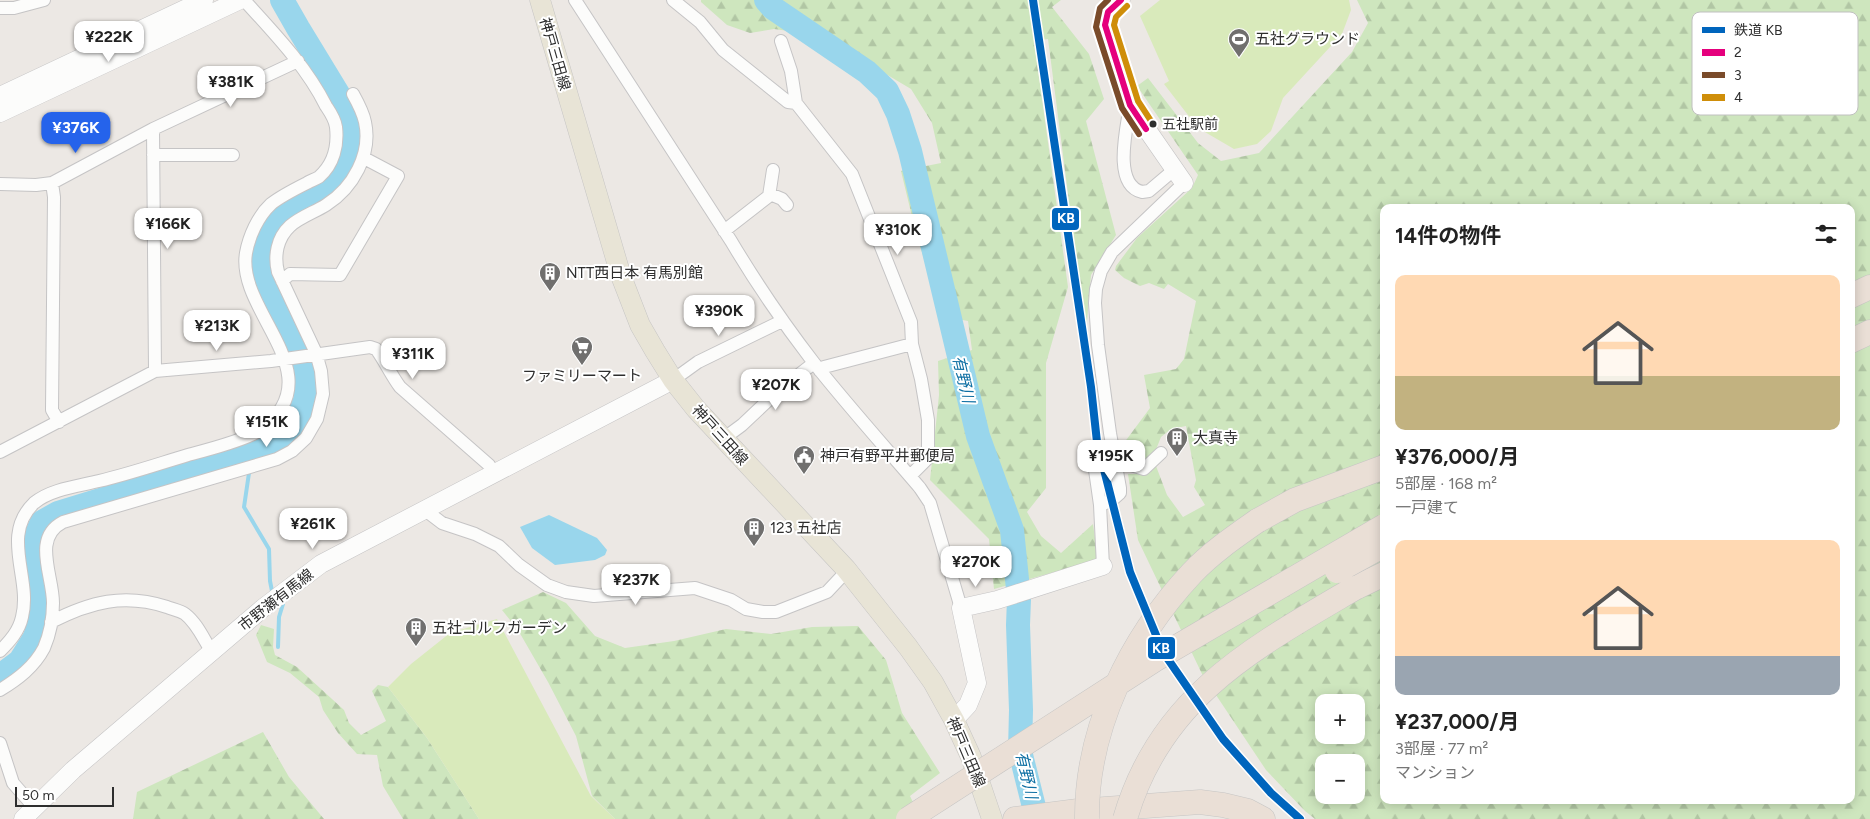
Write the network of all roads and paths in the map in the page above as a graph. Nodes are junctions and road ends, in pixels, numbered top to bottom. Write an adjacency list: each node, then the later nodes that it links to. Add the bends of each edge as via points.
1 (204, 0): 13 (main road)
2 (240, 0): 16 (main road)
3 (244, 0): 11 (street)
4 (540, 0): 41 (main road, 神戸三田線, via 631,304)
5 (575, 0): 27 (street)
6 (673, 0): 14 (street, via 700,22 723,50 788,102)
7 (1121, 0): 15 (main road, via 1108,12 1105,26)
8 (37, 1): 9 (street, via 14,8)
9 (0, 8)
10 (781, 40): 14 (street, via 791,71)
11 (298, 62): 17 (street); 38 (street, via 336,123 337,144 332,160 319,177 272,203 260,216 246,253 246,271 253,292)
12 (353, 94): 20 (street, via 365,122)
13 (0, 96)
14 (796, 103): 36 (street, via 852,174 911,322)
15 (1130, 105): 22 (main road); 22 (street, via 1123,155 1131,186 1142,192 1149,191)
16 (0, 113)
17 (153, 129): 18 (street); 23 (street)
18 (153, 155): 19 (street); 40 (street)
19 (233, 155)
20 (364, 158): 28 (street, via 356,174 336,198 290,226 282,235 276,262); 28 (street, via 398,176 340,275 290,274)
21 (773, 170): 25 (street)
22 (1180, 176): 46 (street, via 1112,252 1098,279 1095,303 1098,345)
23 (52, 183): 24 (street); 42 (street, via 52,410)
24 (0, 184)
25 (770, 194): 26 (street, via 782,198); 27 (street)
26 (787, 204)
27 (724, 231): 32 (street)
28 (282, 281): 37 (street)
29 (1870, 287): 30 (highway)
30 (1855, 294)
31 (1870, 317): 33 (highway)
32 (782, 321): 39 (street); 41 (street, via 698,362)
33 (1855, 323)
34 (1870, 332): 35 (highway)
35 (1855, 339)
36 (912, 344): 39 (street); 50 (street, via 921,379 929,442 928,458)
37 (313, 354): 38 (street); 49 (street, via 376,348 400,387 489,465); 59 (street, via 323,382 321,406 312,429 292,451 258,465 63,522 51,530 45,547 52,591)
38 (287, 357): 40 (street); 60 (street, via 286,398 276,416 260,431 222,446 45,496 26,512 16,536 25,600 22,618 13,638)
39 (817, 367): 43 (street, via 778,391); 50 (street)
40 (155, 371): 42 (street)
41 (673, 380): 43 (main road, 神戸三田線); 49 (main road, 市野瀬有馬線)
42 (59, 422): 44 (street)
43 (723, 440): 56 (main road, 神戸三田線)
44 (0, 452)
45 (1161, 453): 46 (street, via 1144,469)
46 (1115, 460): 51 (street, via 1120,493)
47 (1094, 463): 51 (street)
48 (1380, 468): 66 (highway, bridge, via 1295,500 1257,521 1227,541 1192,573 1166,604 1127,663 1112,693 1099,734)
49 (495, 474): 52 (main road, 市野瀬有馬線)
50 (910, 476): 58 (street, via 930,503)
51 (1100, 505): 55 (street)
52 (425, 510): 56 (street, via 442,523 499,546 546,585 594,596 695,588 746,608 776,612 827,592); 61 (main road, 市野瀬有馬線, via 322,564)
53 (1380, 528): 68 (highway, bridge, via 1156,659)
54 (1380, 547): 69 (highway, bridge, via 1156,674)
55 (1103, 566): 58 (main road, via 1058,582)
56 (846, 568): 63 (main road, 神戸三田線, via 933,682)
57 (1380, 576): 71 (highway, bridge, via 1293,624 1214,681 1184,710 1158,743 1141,773)
58 (961, 608): 63 (main road, via 977,683 968,705)
59 (51, 622): 61 (street, via 87,606 147,601 184,613); 62 (street, via 43,649 33,663 24,674)
60 (0, 651)
61 (212, 652): 65 (main road, 市野瀬有馬線, via 73,770)
62 (0, 690)
63 (954, 720): 70 (main road, 神戸三田線, via 971,757)
64 (0, 743): 65 (street, via 13,783)
65 (28, 813)
66 (1082, 815): 67 (highway); 72 (highway, via 1200,802 1248,811)
67 (1016, 818)
68 (908, 819)
69 (934, 819)
70 (992, 819)
71 (1125, 819)
72 (1263, 819)

